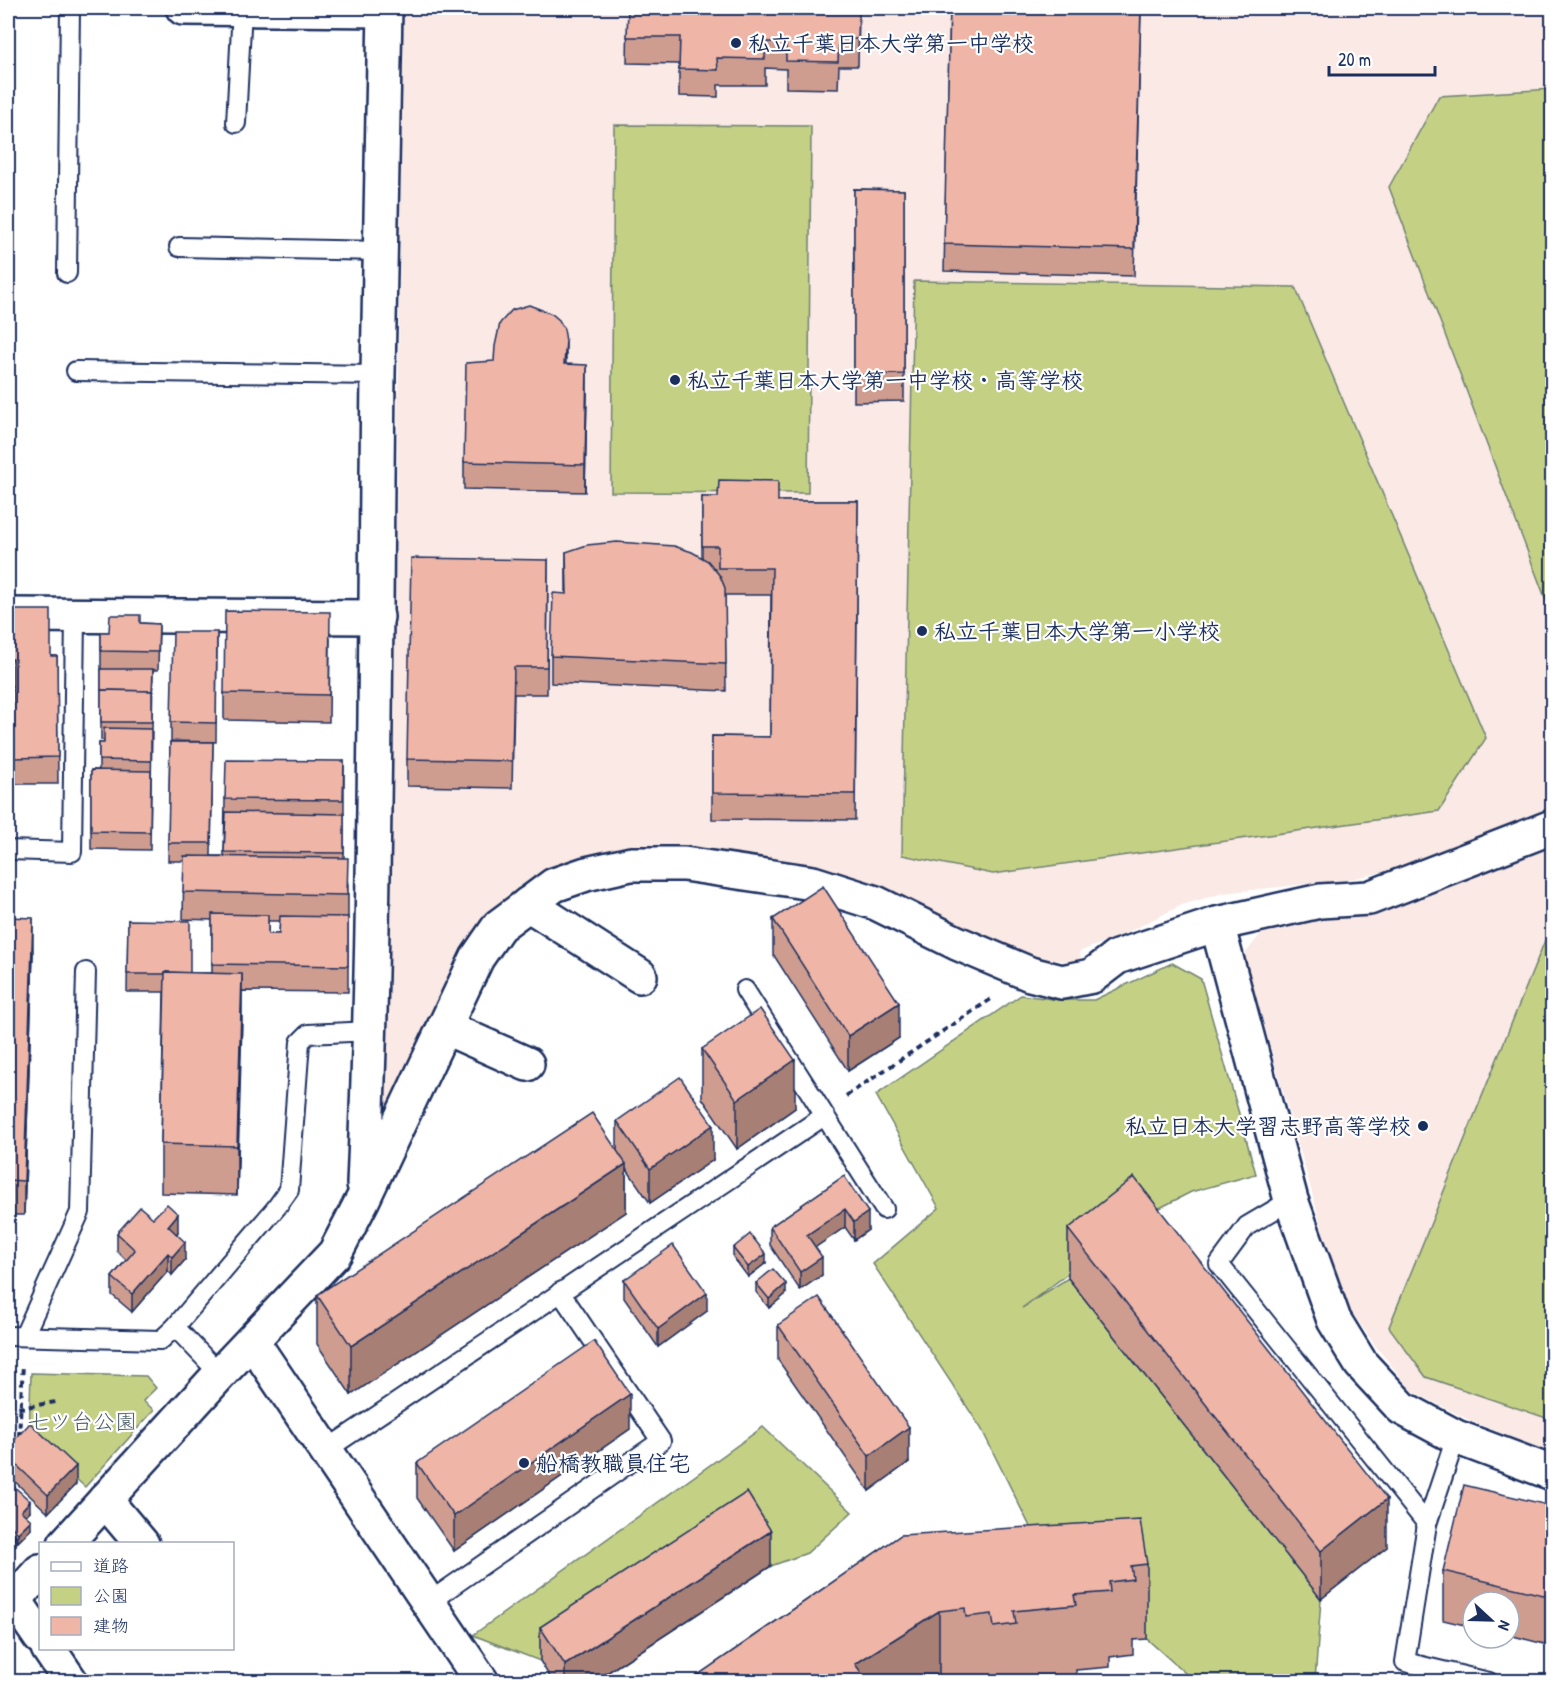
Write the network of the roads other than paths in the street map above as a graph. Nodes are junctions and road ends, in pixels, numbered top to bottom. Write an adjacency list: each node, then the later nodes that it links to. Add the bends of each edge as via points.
1 (70, 8): 8 (lane)
2 (183, 8): 3 (street)
3 (242, 8): 4 (street); 5 (lane)
4 (385, 9): 7 (street)
5 (236, 123)
6 (179, 247): 7 (lane)
7 (381, 251): 10 (street)
8 (67, 273)
9 (76, 370): 10 (lane)
10 (378, 375): 13 (street)
11 (8, 615): 12 (street)
12 (75, 616): 13 (street); 15 (lane, via 72,852)
13 (377, 617): 22 (street)
14 (1552, 827): 17 (street, via 1369,897 1320,902)
15 (8, 850)
16 (528, 904): 17 (street, via 554,885 586,874 631,864 684,864 813,883 876,903 957,943 1030,974 1062,982 1092,976 1117,957); 19 (street); 21 (street, via 499,926 477,958)
17 (1217, 924): 26 (street)
18 (86, 972): 30 (lane, via 80,1212)
19 (640, 975)
20 (745, 990): 24 (lane)
21 (444, 1027): 23 (street); 25 (street)
22 (371, 1031): 25 (street); 29 (lane, via 308,1034 300,1042 289,1190)
23 (527, 1064)
24 (823, 1114): 27 (lane); 28 (lane)
25 (363, 1199): 31 (street, via 335,1253)
26 (1291, 1200): 33 (street, via 1334,1320 1361,1364 1402,1408); 37 (lane, via 1247,1226 1219,1264)
27 (884, 1209)
28 (561, 1292): 34 (lane); 41 (lane, via 661,1441)
29 (175, 1327): 30 (lane, via 161,1340); 32 (lane)
30 (16, 1336)
31 (252, 1341): 32 (street); 34 (street)
32 (220, 1374): 36 (street)
33 (1456, 1437): 35 (street); 37 (lane)
34 (326, 1450): 41 (street)
35 (1552, 1473)
36 (105, 1500): 38 (street); 39 (street)
37 (1427, 1524): 47 (lane, via 1405,1662)
38 (67, 1542)
39 (140, 1542)
40 (39, 1572): 42 (street)
41 (429, 1602): 46 (street)
42 (11, 1603): 43 (street)
43 (39, 1636)
44 (49, 1650): 45 (street)
45 (71, 1682)
46 (482, 1682)
47 (1489, 1682)

